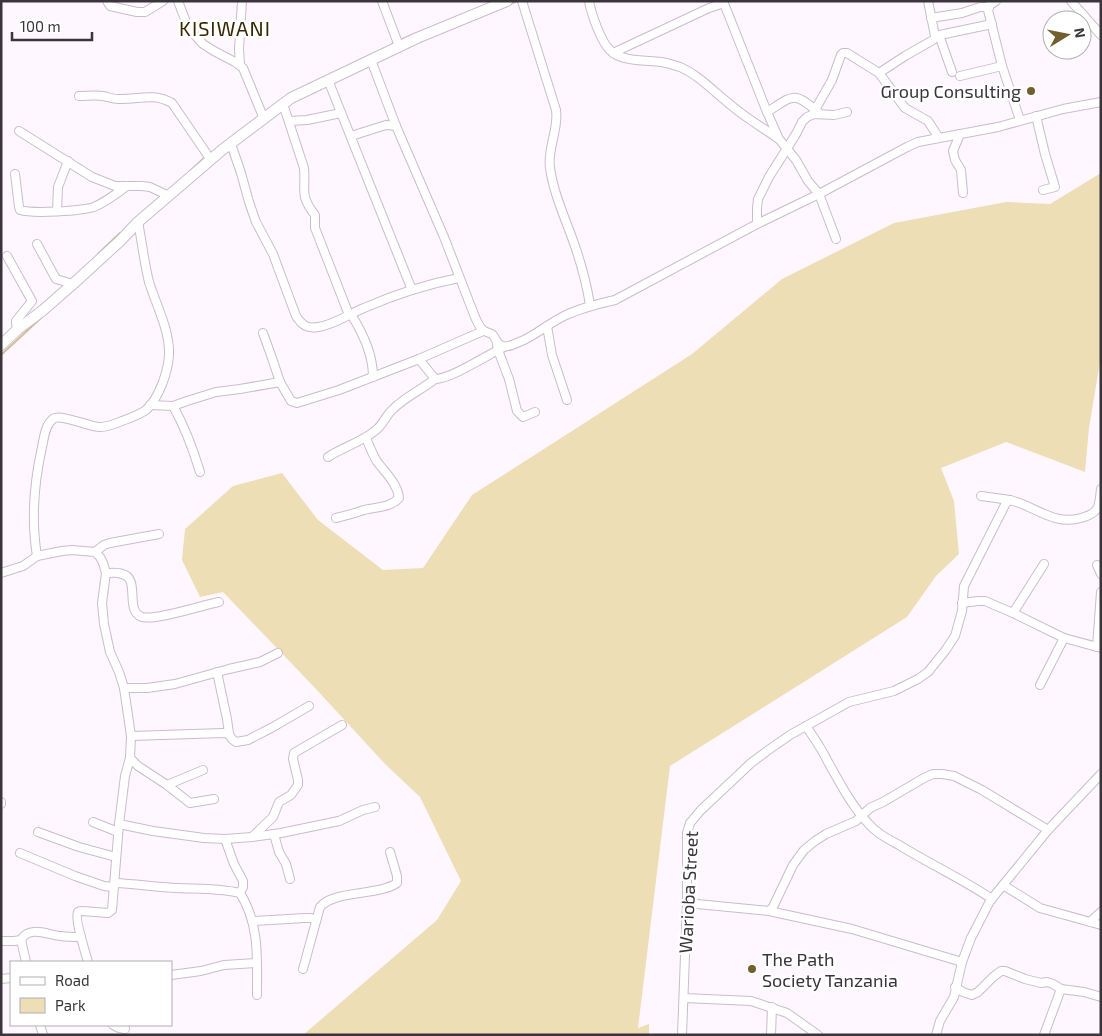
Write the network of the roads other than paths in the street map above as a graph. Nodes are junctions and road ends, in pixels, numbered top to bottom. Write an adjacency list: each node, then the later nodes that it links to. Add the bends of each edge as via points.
1 (107, 1): 2 (street, via 110,6 144,12)
2 (163, 1)
3 (178, 1): 21 (street, via 186,22 203,44)
4 (242, 1): 21 (street)
5 (382, 1): 18 (street)
6 (507, 1): 18 (main road)
7 (522, 1): 63 (street, via 556,110 549,163 552,181 576,248)
8 (589, 1): 19 (street, via 605,45)
9 (928, 1): 14 (street)
10 (996, 1): 13 (street)
11 (1072, 1): 17 (street)
12 (723, 2): 19 (street); 30 (street)
13 (989, 7): 14 (street); 15 (street)
14 (931, 18): 16 (street)
15 (992, 24): 16 (street); 22 (street)
16 (937, 35): 23 (street); 24 (street)
17 (1101, 35)
18 (399, 46): 20 (main road)
19 (613, 53): 43 (street, via 619,57 663,62 681,68)
20 (371, 60): 26 (main road); 38 (street)
21 (240, 65): 35 (street, via 246,72)
22 (1002, 66): 25 (street); 36 (street)
23 (952, 72)
24 (879, 73): 31 (street, via 843,53); 42 (street, via 905,108 928,121)
25 (960, 76)
26 (328, 80): 29 (main road); 33 (street)
27 (79, 96): 46 (street, via 165,99 172,103)
28 (1101, 102): 34 (street)
29 (283, 104): 35 (main road); 37 (street)
30 (767, 112): 31 (street, via 794,97); 43 (street)
31 (817, 112): 32 (street, via 834,115); 45 (street, via 802,122)
32 (847, 112)
33 (342, 113): 37 (street); 41 (street)
34 (1036, 116): 36 (street); 50 (street, via 1055,187)
35 (264, 118): 44 (main road)
36 (1020, 120): 40 (street)
37 (289, 121): 64 (street, via 304,168 305,199 315,215 315,228)
38 (396, 126): 41 (street, via 386,125); 60 (street)
39 (19, 130): 47 (street)
40 (960, 134): 42 (street); 51 (street, via 953,151 961,170)
41 (351, 136): 62 (street)
42 (939, 138): 52 (street, via 907,147)
43 (779, 139): 45 (street)
44 (231, 144): 46 (main road); 64 (street, via 256,222 273,254 300,323 318,327)
45 (787, 148): 52 (street); 56 (street, via 758,200)
46 (211, 160): 53 (main road)
47 (68, 161): 49 (street, via 92,177 115,186); 54 (street, via 58,187)
48 (15, 174): 54 (street, via 20,210)
49 (128, 186): 53 (street, via 150,187); 54 (street, via 94,207)
50 (1042, 190)
51 (962, 193)
52 (819, 194): 56 (street); 57 (street)
53 (169, 196): 55 (main road)
54 (57, 211)
55 (138, 222): 61 (main road); 76 (street, via 149,282 168,344 168,368)
56 (757, 224): 63 (street, via 615,300)
57 (836, 239)
58 (37, 244): 61 (street, via 56,279)
59 (7, 256): 66 (street, via 32,299 16,321)
60 (459, 278): 62 (street); 67 (street)
61 (73, 284): 66 (main road)
62 (412, 290): 64 (street)
63 (590, 305): 65 (street)
64 (350, 315): 72 (street, via 370,354)
65 (547, 326): 70 (street, via 517,343); 75 (street, via 552,355)
66 (18, 329): 69 (main road)
67 (483, 331): 70 (street, via 491,334); 71 (street)
68 (263, 333): 74 (street)
69 (1, 345)
70 (499, 346): 73 (street, via 460,370); 78 (street, via 517,412 523,417)
71 (419, 359): 72 (street); 73 (street)
72 (373, 377): 74 (street, via 296,403 291,401)
73 (434, 379): 79 (street, via 402,400 378,429)
74 (280, 382): 77 (street, via 216,392)
75 (567, 400)
76 (150, 405): 77 (street); 88 (street, via 134,417 101,427 53,418 45,432 34,496)
77 (173, 406): 81 (street, via 194,450)
78 (535, 412)
79 (366, 438): 80 (street); 85 (street, via 375,459 397,489 399,498 386,506)
80 (328, 457)
81 (200, 472)
82 (1101, 489): 84 (street, via 1098,509 1077,519 1058,519)
83 (981, 496): 84 (street)
84 (1010, 500): 96 (street, Warioba Street, via 1002,508 964,586)
85 (336, 518)
86 (159, 534): 87 (street, via 110,542)
87 (95, 552): 88 (street, via 62,550); 92 (street)
88 (36, 556): 91 (street, via 23,566)
89 (1044, 564): 97 (street)
90 (1097, 565): 93 (street)
91 (1, 573)
92 (106, 573): 95 (street, via 128,576 135,612 141,616 170,614); 103 (street, via 102,603 104,624 110,652)
93 (1101, 574)
94 (1101, 592): 99 (street)
95 (219, 602)
96 (962, 603): 97 (street, via 985,602); 106 (street, Warioba Street, via 955,636 928,672 894,691 849,702)
97 (1013, 613): 98 (street)
98 (1064, 638): 99 (street); 102 (street)
99 (1099, 647)
100 (278, 653): 101 (street, via 260,662)
101 (217, 672): 103 (street, via 161,686); 107 (street)
102 (1040, 685)
103 (124, 688): 108 (street)
104 (309, 706): 107 (street, via 248,740 236,742)
105 (342, 725): 122 (street, via 294,753 298,785 291,795 279,802 273,817)
106 (806, 726): 115 (street); 132 (street, Warioba Street, via 751,763 690,823)
107 (229, 734): 108 (street)
108 (131, 736): 109 (street)
109 (130, 758): 112 (street); 117 (street)
110 (204, 770): 112 (street)
111 (1101, 774): 118 (street)
112 (167, 785): 113 (street, via 190,803)
113 (214, 799)
114 (376, 807): 121 (street, via 339,821)
115 (862, 816): 118 (street, via 870,808 924,778 942,774 954,776 982,790); 131 (street, via 875,830 909,852); 133 (street, via 821,837 804,850)
116 (93, 822): 120 (street)
117 (119, 824): 120 (street); 123 (street)
118 (1048, 830): 128 (street)
119 (38, 832): 126 (street)
120 (118, 832): 126 (street)
121 (274, 834): 122 (street); 127 (street)
122 (252, 837): 123 (street)
123 (225, 839): 130 (street, via 243,881)
124 (390, 852): 135 (street, via 398,876 397,883 392,887 328,900 320,907)
125 (20, 853): 129 (street, via 104,886)
126 (116, 858): 129 (street)
127 (290, 879)
128 (1003, 884): 131 (street); 137 (street, via 1040,908)
129 (115, 885): 130 (street, via 213,889); 139 (street, via 111,911 78,912)
130 (240, 894): 136 (street)
131 (992, 899): 144 (street, via 978,922)
132 (686, 903): 133 (street); 152 (street, Warioba Street)
133 (769, 911): 144 (street, via 852,929)
134 (1101, 912): 137 (street)
135 (316, 920): 136 (street); 146 (street)
136 (253, 922): 145 (street)
137 (1090, 922): 138 (street)
138 (1101, 925)
139 (81, 937): 140 (street, via 37,931 24,934); 143 (street)
140 (21, 940): 141 (street); 142 (street)
141 (1, 941)
142 (26, 961)
143 (88, 961)
144 (962, 962): 148 (street)
145 (257, 963): 147 (street, via 224,965); 150 (street)
146 (302, 969)
147 (172, 975)
148 (956, 987): 149 (street, via 972,995 1005,971); 159 (street)
149 (1062, 989): 151 (street); 160 (street)
150 (257, 995)
151 (1101, 997)
152 (684, 998): 153 (street, via 752,1001); 156 (street, Warioba Street)
153 (772, 1007): 157 (street); 158 (street, via 787,1013)
154 (115, 1026): 155 (street)
155 (125, 1029)
156 (682, 1035)
157 (771, 1035)
158 (818, 1035)
159 (936, 1035)
160 (1044, 1035)

